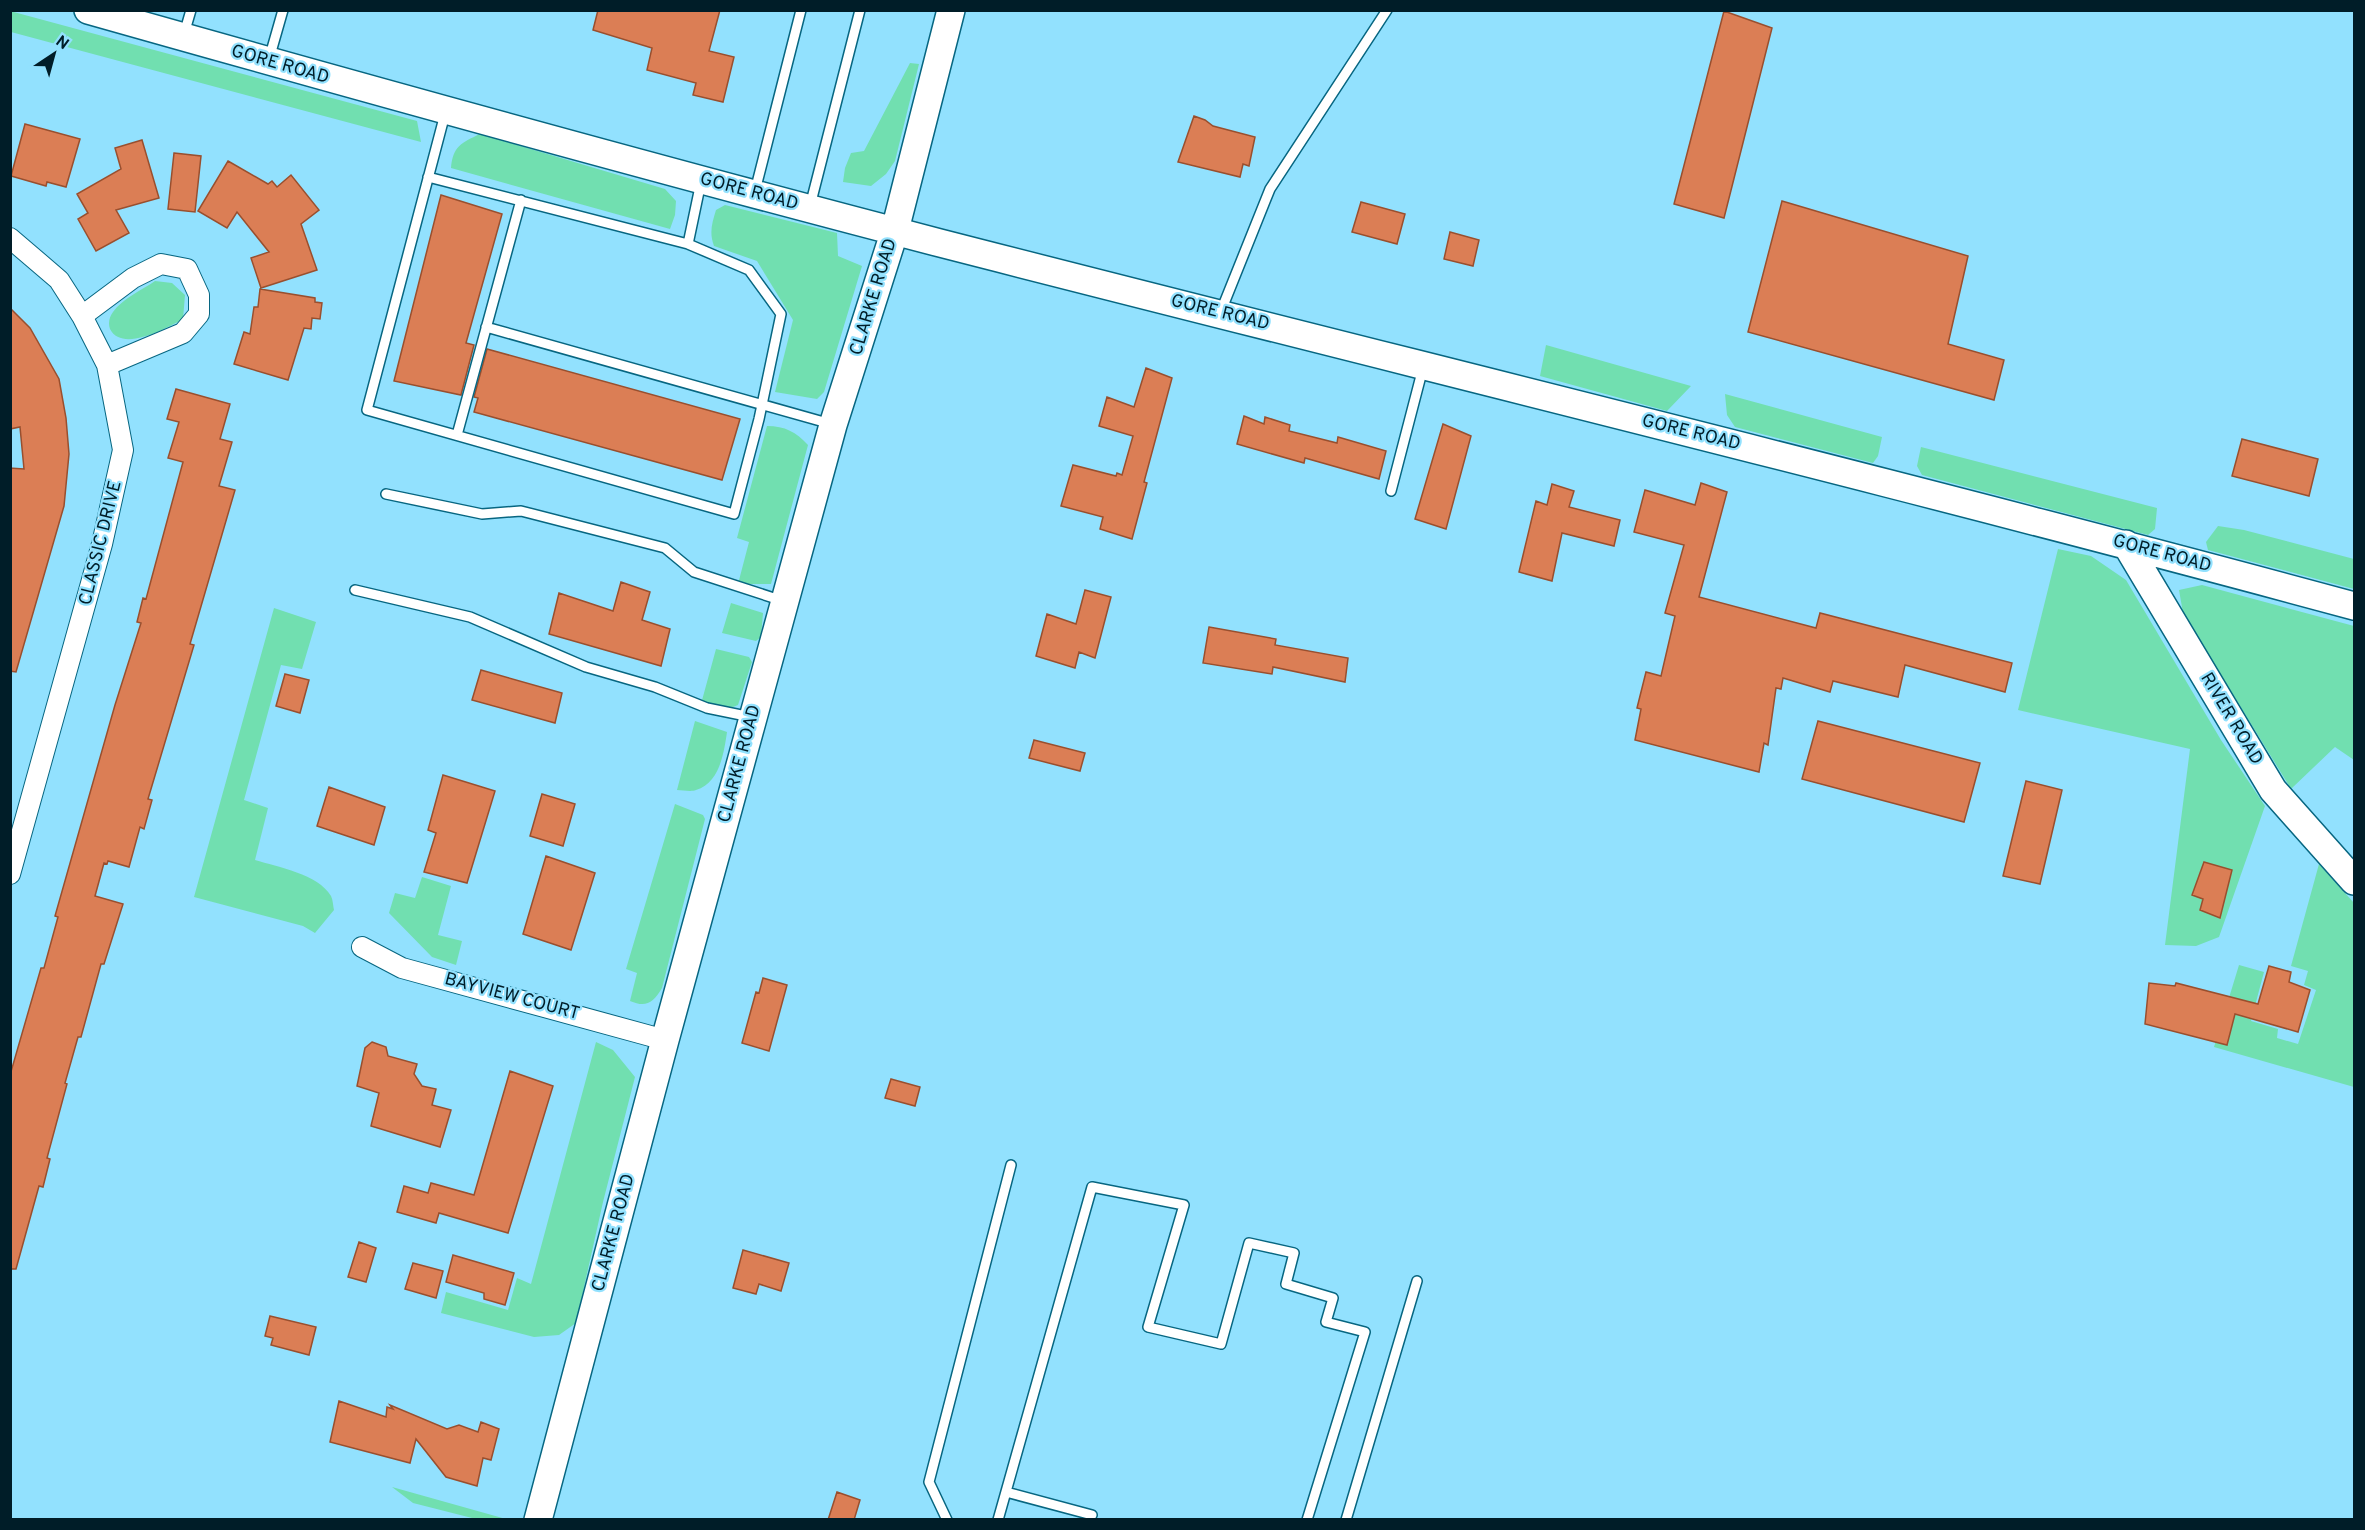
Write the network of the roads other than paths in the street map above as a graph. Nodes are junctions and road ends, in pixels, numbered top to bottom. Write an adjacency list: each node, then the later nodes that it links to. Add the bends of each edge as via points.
1 (88, 10): 8 (main road, GORE ROAD)
2 (190, 10): 8 (lane)
3 (282, 10): 9 (lane)
4 (801, 10): 13 (lane)
5 (860, 10): 15 (lane)
6 (951, 10): 16 (main road, CLARKE ROAD)
7 (1388, 10): 19 (lane, via 1270,189)
8 (183, 38): 9 (main road, GORE ROAD)
9 (268, 61): 10 (main road, GORE ROAD)
10 (446, 111): 11 (lane); 12 (main road, GORE ROAD)
11 (428, 177): 14 (lane); 26 (lane, via 367,410)
12 (701, 179): 13 (main road, GORE ROAD); 18 (lane)
13 (754, 193): 15 (main road, GORE ROAD)
14 (520, 200): 18 (lane); 21 (lane)
15 (810, 208): 16 (main road, GORE ROAD)
16 (895, 230): 19 (main road, GORE ROAD); 25 (main road, CLARKE ROAD)
17 (10, 238): 20 (street, CLASSIC DRIVE, via 59,280)
18 (688, 244): 24 (lane, via 749,270 781,314)
19 (1220, 314): 23 (main road, GORE ROAD)
20 (82, 316): 22 (street, CLASSIC DRIVE); 22 (street, via 133,278 161,264 187,269 199,295 199,314 183,333)
21 (486, 327): 24 (lane); 26 (lane)
22 (107, 365): 34 (street, CLASSIC DRIVE, via 123,450 102,544)
23 (1423, 365): 27 (lane); 29 (main road, GORE ROAD)
24 (762, 406): 25 (lane); 26 (lane, via 734,514)
25 (833, 425): 31 (main road, CLARKE ROAD)
26 (457, 435)
27 (1390, 491)
28 (386, 494): 31 (lane, via 482,514 521,511 665,548 694,572)
29 (2126, 544): 32 (main road, GORE ROAD); 35 (main road, RIVER ROAD, via 2273,790)
30 (355, 590): 33 (lane, via 470,617 586,667 655,687 707,708)
31 (785, 602): 33 (main road, CLARKE ROAD)
32 (2355, 606)
33 (753, 718): 37 (main road, CLARKE ROAD)
34 (10, 874)
35 (2355, 881)
36 (362, 947): 37 (street, BAYVIEW COURT, via 402,968)
37 (665, 1040): 42 (main road, CLARKE ROAD)
38 (1011, 1165): 43 (lane, via 929,1482)
39 (1417, 1281): 46 (lane)
40 (1006, 1492): 41 (lane); 44 (lane); 45 (lane, via 1092,1187 1184,1205 1148,1327 1221,1344 1249,1243 1294,1253 1286,1284 1333,1298 1326,1322 1365,1332)
41 (1092, 1515)
42 (538, 1520)
43 (947, 1520)
44 (998, 1520)
45 (1307, 1520)
46 (1346, 1520)

